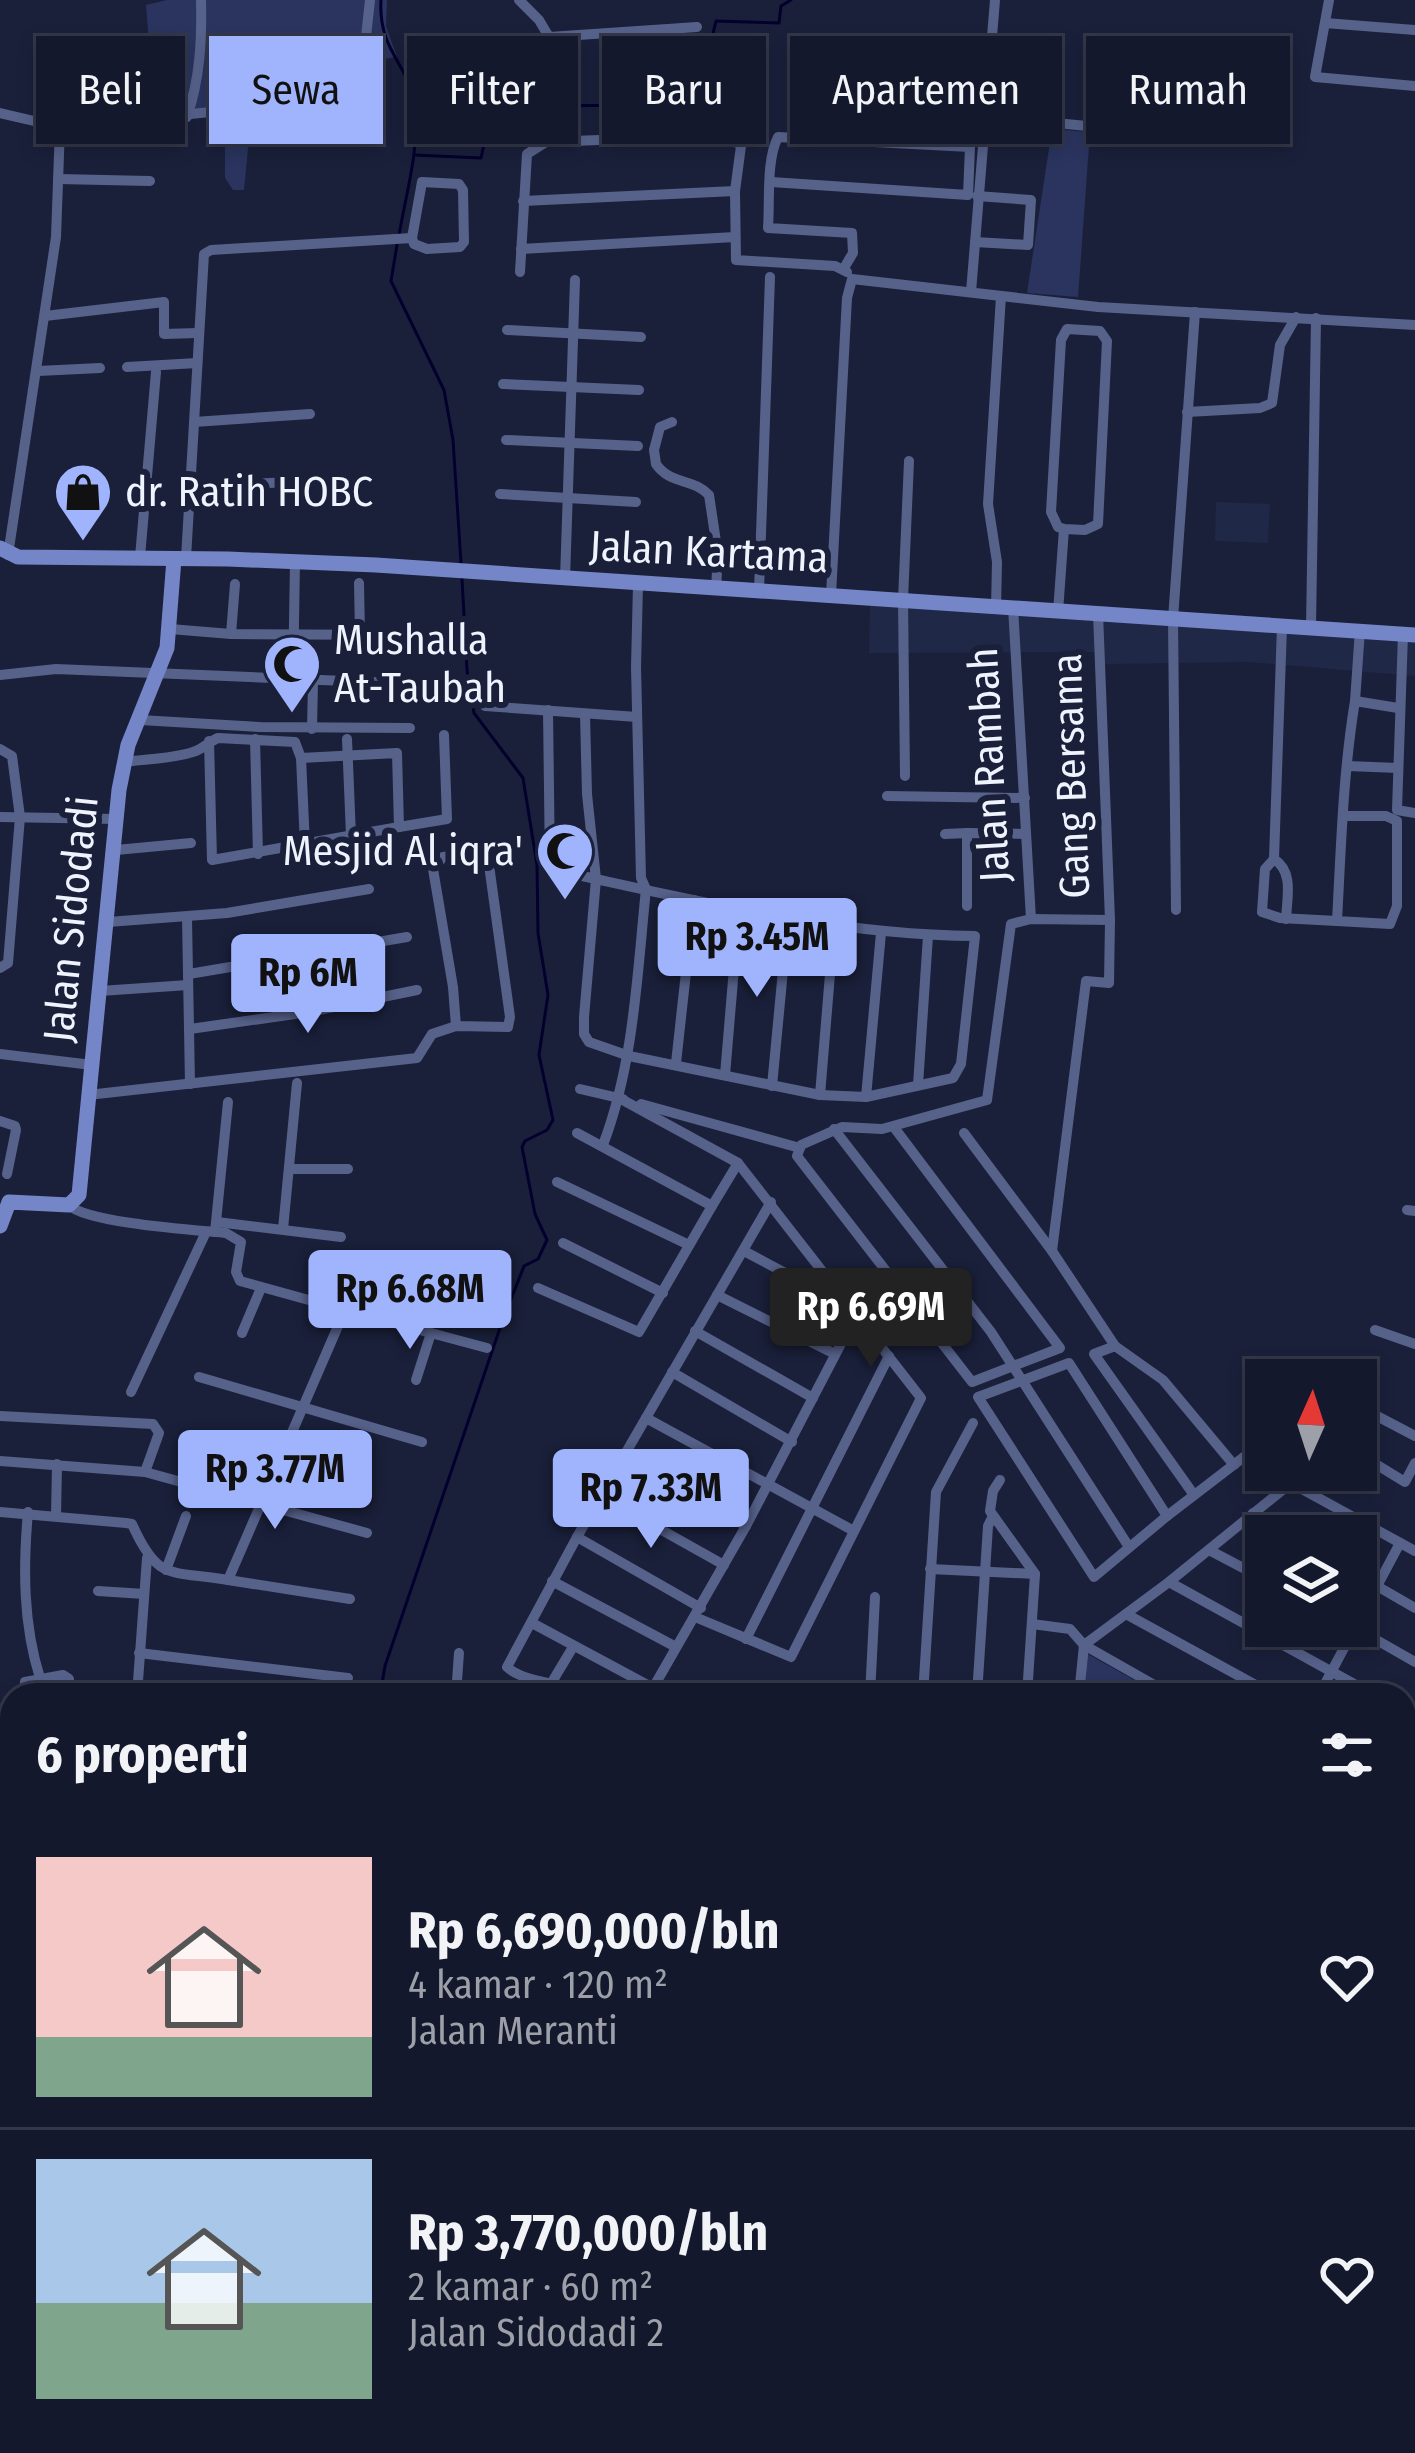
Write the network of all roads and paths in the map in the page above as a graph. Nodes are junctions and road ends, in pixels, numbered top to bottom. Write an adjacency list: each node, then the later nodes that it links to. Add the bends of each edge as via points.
1 (201, 0): 12 (street, via 202,50)
2 (370, 0): 12 (street, via 364,55 337,88)
3 (518, 0): 7 (street, via 549,37)
4 (995, 0): 9 (street)
5 (1329, 0): 6 (street)
6 (1325, 23): 8 (street); 10 (street, via 1315,76)
7 (697, 27)
8 (1415, 30)
9 (992, 36)
10 (1415, 86)
11 (0, 113): 13 (street)
12 (187, 117)
13 (36, 121)
14 (60, 144): 16 (street)
15 (982, 144): 20 (street)
16 (58, 179): 17 (street); 33 (street)
17 (150, 182)
18 (771, 182): 20 (street); 20 (street, via 778,137 970,147); 27 (street, via 768,228 852,232)
19 (736, 190): 21 (street); 21 (street, via 741,146 731,137 546,142 527,154); 22 (street)
20 (974, 195): 24 (street); 24 (street, via 1031,200 1028,245)
21 (523, 201): 25 (street)
22 (735, 237): 25 (street); 27 (street, via 736,260)
23 (404, 238): 23 (street, via 427,249 460,247 460,184 422,182); 38 (street, via 211,250 202,259)
24 (975, 242): 30 (street)
25 (521, 249): 26 (street)
26 (520, 272)
27 (848, 274): 30 (street); 73 (street)
28 (770, 277): 72 (street)
29 (575, 280): 39 (street)
30 (971, 292): 31 (street)
31 (1001, 296): 32 (street); 75 (street, Jalan Rambah, via 988,504)
32 (1195, 312): 34 (street); 49 (street)
33 (45, 316): 38 (street, via 164,302 164,334); 44 (street)
34 (1296, 317): 35 (street); 49 (street, via 1280,345 1272,404)
35 (1316, 318): 36 (street); 80 (street)
36 (1415, 325)
37 (506, 330): 39 (street)
38 (198, 333): 41 (street)
39 (573, 334): 40 (street); 47 (street)
40 (641, 337)
41 (197, 363): 42 (street); 51 (street)
42 (127, 367)
43 (100, 368): 44 (street)
44 (38, 371): 63 (street)
45 (156, 372): 64 (street)
46 (503, 384): 47 (street)
47 (572, 386): 48 (street); 54 (street)
48 (639, 390)
49 (1187, 412): 78 (street)
50 (310, 414): 51 (street)
51 (194, 422): 58 (street)
52 (671, 422): 71 (street, via 660,427 656,464 709,495)
53 (506, 440): 54 (street)
54 (570, 443): 55 (street); 60 (street)
55 (638, 446)
56 (909, 461): 74 (street)
57 (332, 481): 58 (street)
58 (189, 487): 65 (street)
59 (500, 494): 60 (street)
60 (568, 499): 61 (street); 67 (street)
61 (636, 502)
62 (1064, 529): 62 (street, via 1051,512 1060,340 1067,329 1100,331 1107,341 1098,524); 76 (street)
63 (4, 551): 64 (main road, Jalan Kartama)
64 (140, 557): 65 (main road, Jalan Kartama)
65 (180, 559): 66 (main road, Jalan Kartama); 81 (main road, Jalan Sidodadi)
66 (295, 562): 67 (main road, Jalan Kartama); 83 (street)
67 (565, 579): 70 (main road, Jalan Kartama)
68 (359, 583): 86 (street)
69 (235, 584): 84 (street)
70 (638, 584): 71 (main road, Jalan Kartama); 99 (street)
71 (716, 588): 72 (main road, Jalan Kartama)
72 (759, 591): 73 (main road, Jalan Kartama)
73 (831, 595): 74 (main road, Jalan Kartama)
74 (903, 600): 75 (main road, Jalan Kartama); 117 (street)
75 (1005, 608): 76 (main road, Jalan Kartama); 119 (street, Jalan Rambah)
76 (1058, 612): 77 (main road, Jalan Kartama)
77 (1097, 613): 78 (main road, Jalan Kartama); 146 (street, Gang Bersama)
78 (1174, 619): 79 (main road, Jalan Kartama); 141 (street)
79 (1282, 626): 80 (main road, Jalan Kartama); 134 (street)
80 (1311, 627): 82 (main road, Jalan Kartama)
81 (170, 629): 84 (street); 89 (main road, Jalan Sidodadi)
82 (1360, 630): 85 (main road, Jalan Kartama); 94 (street)
83 (294, 633): 84 (street); 86 (street); 90 (street)
84 (231, 634)
85 (1409, 634): 95 (street)
86 (360, 635): 87 (street)
87 (408, 635)
88 (0, 675): 89 (street)
89 (157, 675): 90 (street); 100 (main road, Jalan Sidodadi)
90 (293, 681): 91 (street)
91 (313, 682): 92 (street); 102 (street)
92 (419, 684)
93 (1415, 699): 95 (street)
94 (1355, 701): 95 (street); 115 (street)
95 (1398, 703): 109 (street)
96 (485, 706): 97 (street)
97 (548, 710): 98 (street); 135 (street, via 550,869)
98 (586, 713): 99 (street); 135 (street)
99 (638, 717): 137 (street)
100 (140, 720): 102 (street); 114 (main road, Jalan Sidodadi)
101 (410, 728): 102 (street)
102 (312, 729)
103 (444, 735): 125 (street, via 447,819)
104 (396, 736): 110 (street)
105 (255, 739): 107 (street); 113 (street, via 295,742); 133 (street)
106 (347, 739): 112 (street)
107 (209, 741): 114 (street, via 190,753); 133 (street, via 209,855 219,861)
108 (0, 749): 122 (street, via 12,756)
109 (1398, 752): 111 (street); 116 (street)
110 (397, 753): 112 (street); 125 (street)
111 (1415, 753)
112 (348, 756): 113 (street); 129 (street)
113 (301, 758): 131 (street)
114 (124, 762): 124 (main road, Jalan Sidodadi)
115 (1348, 766): 116 (street); 123 (street)
116 (1397, 768): 120 (street, via 1397,810)
117 (905, 776)
118 (887, 796): 119 (street)
119 (1024, 798): 128 (street, Jalan Rambah)
120 (1415, 813)
121 (0, 817): 122 (street)
122 (20, 817): 124 (street); 153 (street, via 8,963)
123 (1344, 817): 147 (street); 147 (street, via 1396,821 1397,906 1386,925)
124 (117, 819): 132 (main road, Jalan Sidodadi)
125 (399, 826): 129 (street)
126 (967, 833): 127 (street); 128 (street); 139 (street)
127 (945, 834)
128 (1026, 835): 144 (street, Jalan Rambah)
129 (351, 836): 131 (street)
130 (191, 843): 132 (street)
131 (305, 845): 133 (street)
132 (116, 850): 148 (main road, Jalan Sidodadi)
133 (258, 854)
134 (1274, 859): 145 (street, via 1288,880); 145 (street, via 1264,869 1262,912)
135 (596, 879): 137 (street); 160 (street, via 584,1034)
136 (369, 890): 142 (street)
137 (646, 890): 138 (street); 160 (street)
138 (694, 900): 140 (street); 161 (street)
139 (967, 906)
140 (740, 909): 143 (street); 163 (street)
141 (1176, 910)
142 (187, 917): 148 (street); 154 (street)
143 (788, 918): 149 (street); 167 (street)
144 (1031, 919): 146 (street, Gang Bersama); 175 (street, Gang Bersama, via 1008,929 987,1100)
145 (1286, 919): 147 (street)
146 (1110, 920): 197 (street, via 1109,983 1086,981)
147 (1337, 921)
148 (107, 922): 156 (main road, Jalan Sidodadi)
149 (833, 926): 150 (street); 170 (street)
150 (881, 933): 151 (street); 171 (street)
151 (928, 936): 166 (street); 166 (street, via 975,936 961,1064 953,1078)
152 (407, 937): 154 (street)
153 (0, 968)
154 (189, 980): 156 (street); 158 (street)
155 (417, 990): 158 (street)
156 (100, 992): 162 (main road, Jalan Sidodadi)
157 (455, 1026): 157 (street, via 434,869 443,857 481,852 510,1017 502,1030); 164 (street, via 432,1034 417,1058)
158 (190, 1029): 164 (street)
159 (0, 1054): 162 (street)
160 (629, 1056): 161 (street); 172 (street)
161 (676, 1063): 163 (street)
162 (92, 1065): 169 (main road, Jalan Sidodadi)
163 (725, 1075): 167 (street)
164 (190, 1084): 169 (street)
165 (297, 1084): 182 (street)
166 (918, 1085): 171 (street)
167 (772, 1086): 170 (street)
168 (580, 1089): 172 (street)
169 (88, 1095): 188 (main road, Jalan Sidodadi, via 79,1195)
170 (820, 1095): 171 (street)
171 (866, 1097)
172 (621, 1099): 179 (street); 180 (street); 181 (street)
173 (228, 1102): 191 (street)
174 (0, 1121): 184 (street, via 16,1130)
175 (892, 1126): 176 (street); 215 (street, via 1060,1348)
176 (834, 1130): 180 (street); 215 (street)
177 (577, 1133): 179 (street)
178 (964, 1133): 197 (street)
179 (603, 1145): 189 (street)
180 (800, 1148): 215 (street, via 801,1164 972,1382)
181 (737, 1163): 187 (street); 189 (street)
182 (289, 1168): 183 (street); 192 (street)
183 (348, 1168)
184 (3, 1174): 186 (street)
185 (557, 1182): 195 (street)
186 (9, 1202): 188 (main road); 190 (main road)
187 (771, 1202): 196 (street); 203 (street)
188 (69, 1205): 191 (street, via 98,1216)
189 (712, 1206): 195 (street)
190 (0, 1226)
191 (213, 1229): 192 (street); 198 (street, via 241,1242 236,1277); 218 (street)
192 (283, 1229): 193 (street)
193 (341, 1237)
194 (563, 1243): 200 (street)
195 (689, 1245): 200 (street)
196 (744, 1251): 201 (street); 203 (street)
197 (1052, 1251): 210 (street)
198 (261, 1288): 202 (street); 207 (street)
199 (538, 1288): 200 (street, via 639,1332)
200 (663, 1293)
201 (717, 1295): 206 (street); 212 (street)
202 (345, 1310): 208 (street); 220 (street)
203 (853, 1311): 212 (street); 213 (street)
204 (1415, 1324): 209 (street)
205 (1375, 1330): 209 (street)
206 (695, 1331): 214 (street); 219 (street)
207 (242, 1333)
208 (431, 1333): 211 (street); 217 (street)
209 (1411, 1342)
210 (1115, 1346): 233 (street, via 1163,1380); 238 (street, via 1094,1354)
211 (487, 1348)
212 (835, 1354): 219 (street)
213 (889, 1355): 241 (street); 251 (street, via 922,1399)
214 (672, 1372): 223 (street); 227 (street)
215 (1019, 1374): 249 (street, via 1069,1363); 255 (street); 255 (street, via 978,1397 1094,1577)
216 (199, 1377): 220 (street)
217 (416, 1380)
218 (131, 1392)
219 (813, 1398): 227 (street)
220 (305, 1407): 226 (street); 240 (street)
221 (0, 1416): 235 (street, via 153,1424 159,1433)
222 (1377, 1416): 225 (street)
223 (646, 1418): 228 (street); 237 (street)
224 (973, 1423): 260 (street, via 936,1492)
225 (1415, 1436)
226 (422, 1442)
227 (792, 1442): 237 (street)
228 (625, 1454): 239 (street); 250 (street)
229 (1245, 1456): 233 (street)
230 (0, 1461): 232 (street)
231 (1415, 1463): 234 (street, via 1405,1482)
232 (57, 1464): 235 (street); 246 (street)
233 (1234, 1465): 238 (street)
234 (1377, 1465)
235 (145, 1472): 240 (street)
236 (1000, 1480): 248 (street)
237 (769, 1482): 241 (street); 250 (street)
238 (1194, 1495): 249 (street)
239 (601, 1496): 253 (street); 259 (street)
240 (262, 1502): 252 (street); 265 (street)
241 (812, 1506): 251 (street); 279 (street)
242 (0, 1512): 243 (street)
243 (28, 1512): 246 (street); 289 (street, via 25,1594)
244 (1253, 1513): 245 (street); 254 (street, via 1293,1486); 256 (street)
245 (1256, 1515)
246 (56, 1516): 258 (street, via 131,1524)
247 (186, 1516): 262 (street)
248 (993, 1516): 263 (street); 264 (street)
249 (1167, 1516): 255 (street)
250 (746, 1526): 259 (street)
251 (854, 1531): 279 (street, via 792,1655)
252 (367, 1533)
253 (577, 1537): 266 (street); 275 (street)
254 (1400, 1543): 257 (street); 268 (street)
255 (1129, 1547)
256 (1209, 1550): 261 (street); 267 (street)
257 (1415, 1551)
258 (147, 1558): 262 (street); 271 (street)
259 (724, 1564): 275 (street)
260 (930, 1569): 263 (street); 300 (street)
261 (1245, 1569)
262 (166, 1570): 265 (street)
263 (984, 1571): 264 (street); 301 (street)
264 (1035, 1574): 278 (street)
265 (228, 1580): 273 (street)
266 (552, 1581): 277 (street); 283 (street)
267 (1169, 1582): 276 (street); 288 (street)
268 (1377, 1584)
269 (1377, 1587): 274 (street)
270 (98, 1591): 271 (street)
271 (144, 1594): 285 (street)
272 (875, 1597): 299 (street)
273 (350, 1599)
274 (1415, 1607)
275 (698, 1612): 279 (street); 283 (street)
276 (1126, 1614): 281 (street); 305 (street)
277 (532, 1623): 282 (street); 291 (street, via 507,1667)
278 (1032, 1624): 281 (street, via 1065,1627); 302 (street)
279 (746, 1640)
280 (1377, 1641): 287 (street)
281 (1084, 1645): 303 (street); 304 (street)
282 (574, 1647): 291 (street); 297 (street)
283 (676, 1647): 298 (street)
284 (1344, 1647): 288 (street)
285 (139, 1653): 290 (street); 294 (street)
286 (459, 1653): 295 (street)
287 (1415, 1662)
288 (1333, 1672): 306 (street); 307 (street)
289 (40, 1678): 292 (street); 293 (street, via 66,1676)
290 (348, 1678)
291 (552, 1682): 296 (street)
292 (25, 1683)
293 (67, 1683)
294 (138, 1683)
295 (457, 1683)
296 (558, 1683)
297 (643, 1683)
298 (656, 1683)
299 (871, 1683)
300 (924, 1683)
301 (977, 1683)
302 (1028, 1683)
303 (1080, 1683)
304 (1151, 1683)
305 (1252, 1683)
306 (1326, 1683)
307 (1353, 1683)

